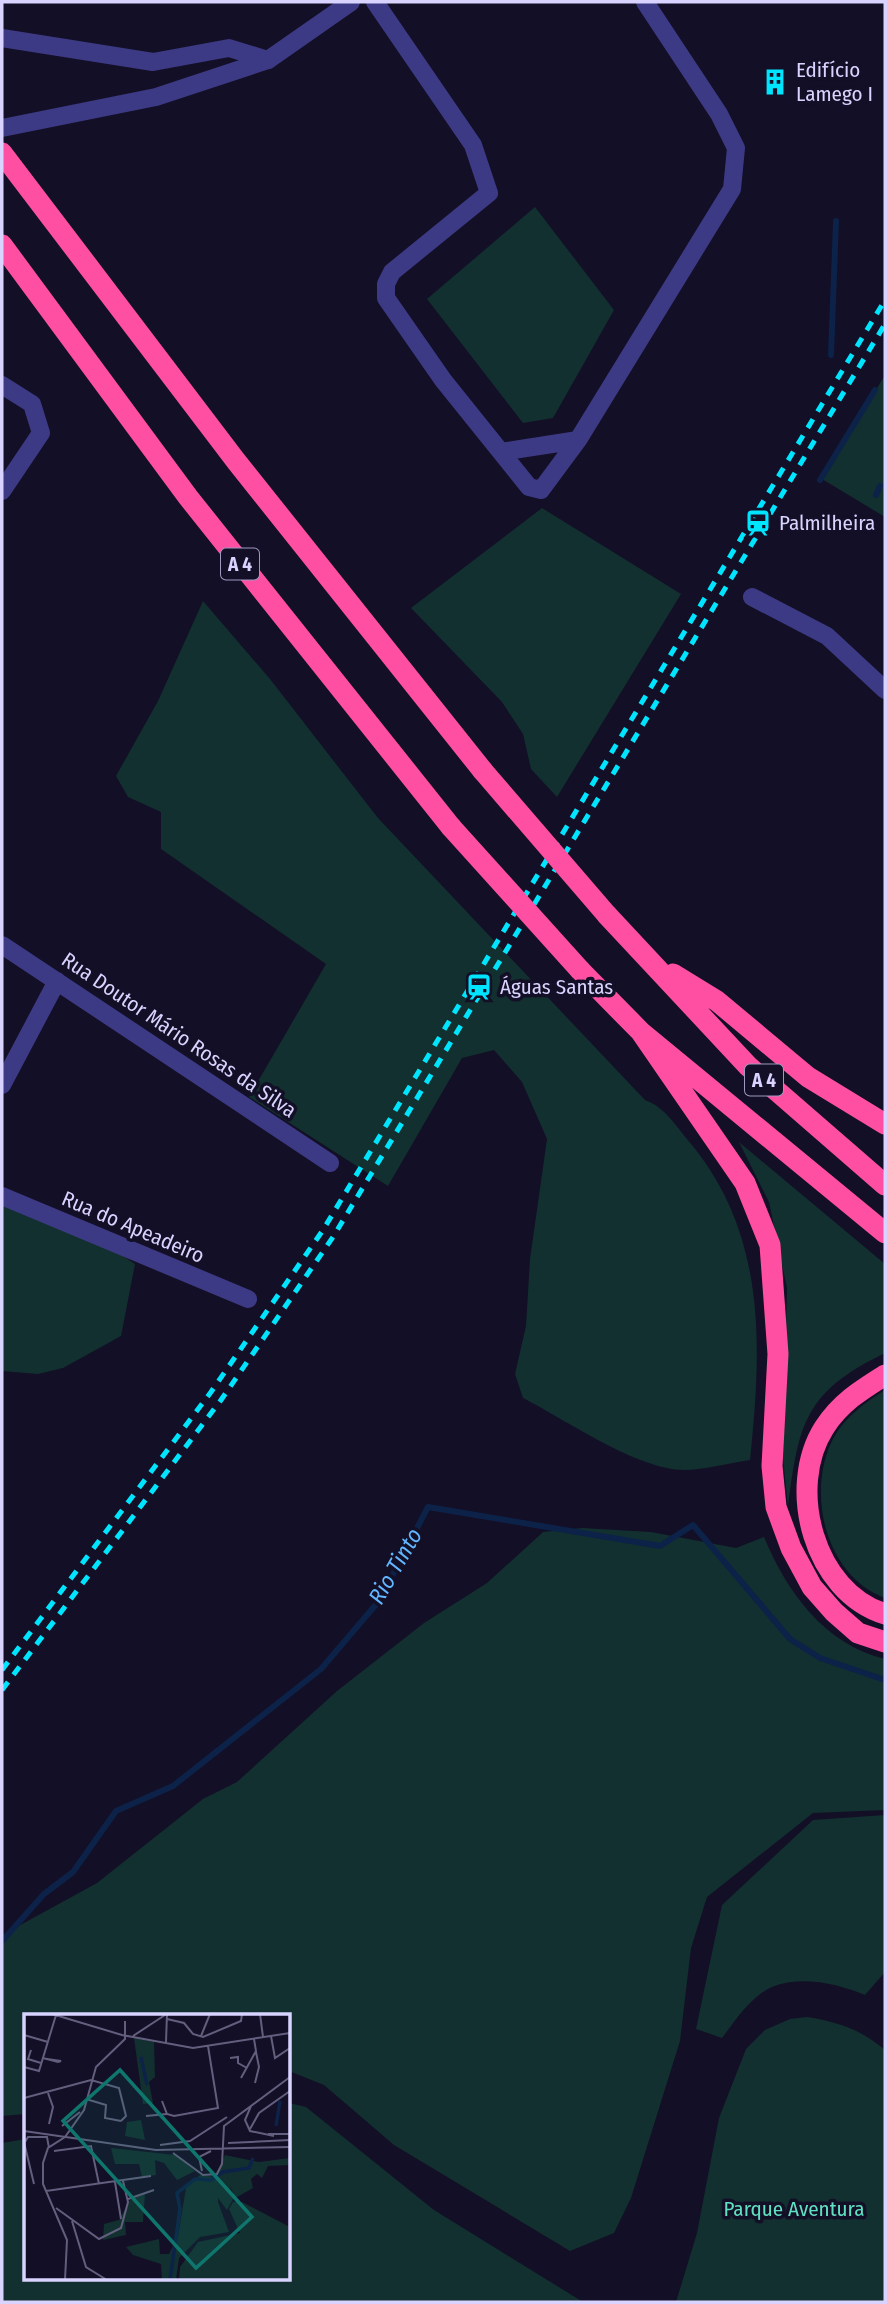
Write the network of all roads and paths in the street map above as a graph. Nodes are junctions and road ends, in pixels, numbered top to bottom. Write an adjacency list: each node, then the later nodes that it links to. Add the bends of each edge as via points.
1 (351, 2): 5 (street)
2 (375, 2): 11 (street, via 473,145 489,193 392,272 386,298)
3 (645, 2): 10 (street, via 719,114 736,148 732,189)
4 (2, 38): 5 (street, via 153,62 229,48)
5 (268, 60): 6 (street, via 156,97)
6 (2, 128)
7 (8, 160): 16 (highway, A 4, bridge, via 236,461 484,771)
8 (2, 245): 18 (highway, A 4, bridge, via 188,497 451,827)
9 (2, 385): 12 (street, via 32,404 41,432)
10 (578, 440): 11 (street); 11 (street, via 541,490 529,487)
11 (501, 452)
12 (2, 491)
13 (751, 597): 14 (street, via 827,636)
14 (885, 690)
15 (2, 945): 17 (street, Rua Doutor Mário Rosas da Silva)
16 (653, 962): 20 (highway, via 717,1001 808,1077); 22 (highway, A 4, via 748,1066)
17 (57, 981): 19 (street); 21 (street, Rua Doutor Mário Rosas da Silva)
18 (641, 1031): 24 (highway, A 4); 28 (highway, via 745,1183 770,1245 778,1354 772,1466 775,1507 791,1548 812,1587 834,1612 858,1633)
19 (2, 1085)
20 (885, 1124)
21 (330, 1163)
22 (885, 1185)
23 (2, 1196): 25 (street, Rua do Apeadeiro)
24 (885, 1233)
25 (248, 1299)
26 (885, 1376): 27 (highway, via 852,1395 824,1428 809,1462 806,1490 811,1530 830,1570 848,1592)
27 (885, 1614)
28 (885, 1642)

